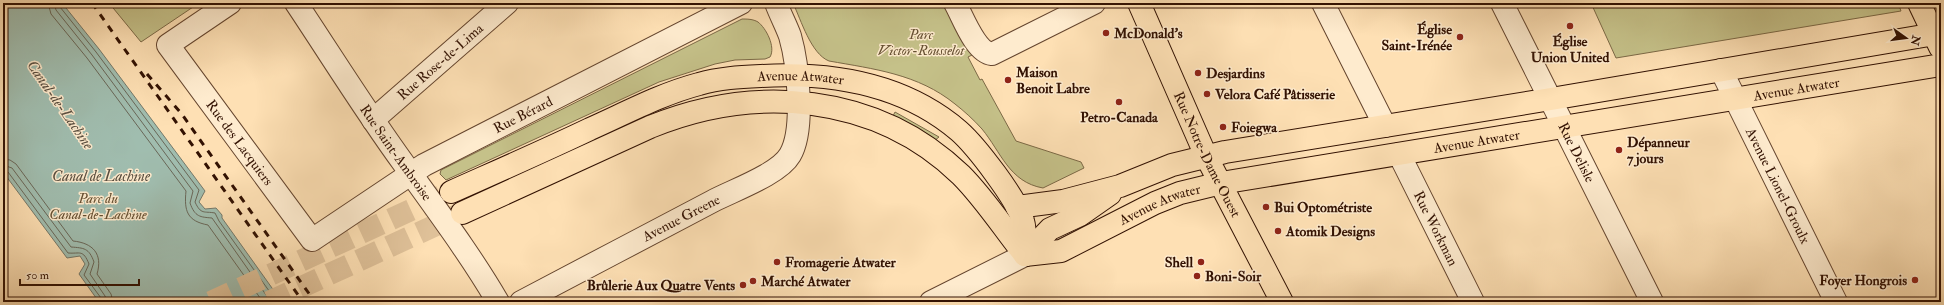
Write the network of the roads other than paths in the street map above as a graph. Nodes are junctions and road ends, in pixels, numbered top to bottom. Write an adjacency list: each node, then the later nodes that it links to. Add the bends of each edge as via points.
1 (230, 3): 30 (street, Rue des Lacquiers, via 168,45)
2 (296, 3): 19 (street, Rue Saint-Ambroise)
3 (507, 3): 19 (street, Rue Rose-de-Lima)
4 (741, 3): 24 (street, Rue Bérard, via 433,160)
5 (776, 3): 15 (street, Avenue Greene, via 789,34)
6 (955, 3): 7 (street, via 976,42 984,52 992,54)
7 (1094, 3)
8 (1139, 3): 23 (main road, Rue Notre-Dame Ouest)
9 (1323, 3): 20 (street)
10 (1502, 3): 17 (street, Rue Delisle)
11 (1919, 3): 12 (main road)
12 (1939, 39): 14 (main road, Avenue Atwater)
13 (1941, 65): 16 (main road, Avenue Atwater)
14 (1721, 70): 16 (street, Avenue Lionel-Groulx); 17 (main road, Avenue Atwater)
15 (797, 75): 18 (street, Avenue Greene); 27 (main road, Avenue Atwater, via 733,78 690,86); 28 (main road, Avenue Atwater, via 834,77 871,84 924,107 972,143)
16 (1735, 98): 21 (main road, Avenue Atwater); 38 (street, Avenue Lionel-Groulx)
17 (1551, 99): 20 (main road, Avenue Atwater); 21 (street, Rue Delisle)
18 (798, 102): 29 (main road, Avenue Atwater, via 732,104 680,116 650,127); 31 (main road, Avenue Atwater, via 862,114 892,126 923,144 967,181); 33 (street, Avenue Greene, via 795,144 791,153 773,171)
19 (373, 120): 24 (street, Rue Saint-Ambroise)
20 (1385, 126): 23 (main road, Avenue Atwater)
21 (1565, 127): 22 (main road, Avenue Atwater); 37 (street, Rue Delisle)
22 (1399, 154): 25 (main road, Avenue Atwater); 36 (street, Rue Workman)
23 (1206, 156): 25 (main road, Rue Notre-Dame Ouest); 26 (main road, Avenue Atwater, via 1172,165)
24 (411, 174): 30 (street, Rue Bérard); 32 (street, Rue Saint-Ambroise)
25 (1221, 183): 31 (main road, Avenue Atwater, via 1180,193 1155,203 1061,251); 35 (main road, Rue Notre-Dame Ouest)
26 (1120, 186): 28 (main road, Avenue Atwater, via 1064,201); 31 (main road, Avenue Atwater, via 1080,215 1050,230)
27 (451, 192)
28 (1017, 207): 31 (main road, via 1024,226)
29 (462, 213)
30 (312, 240)
31 (1025, 255): 34 (street, Avenue Atwater)
32 (498, 302)
33 (521, 302)
34 (931, 302)
35 (1282, 302)
36 (1473, 302)
37 (1652, 302)
38 (1836, 302)

